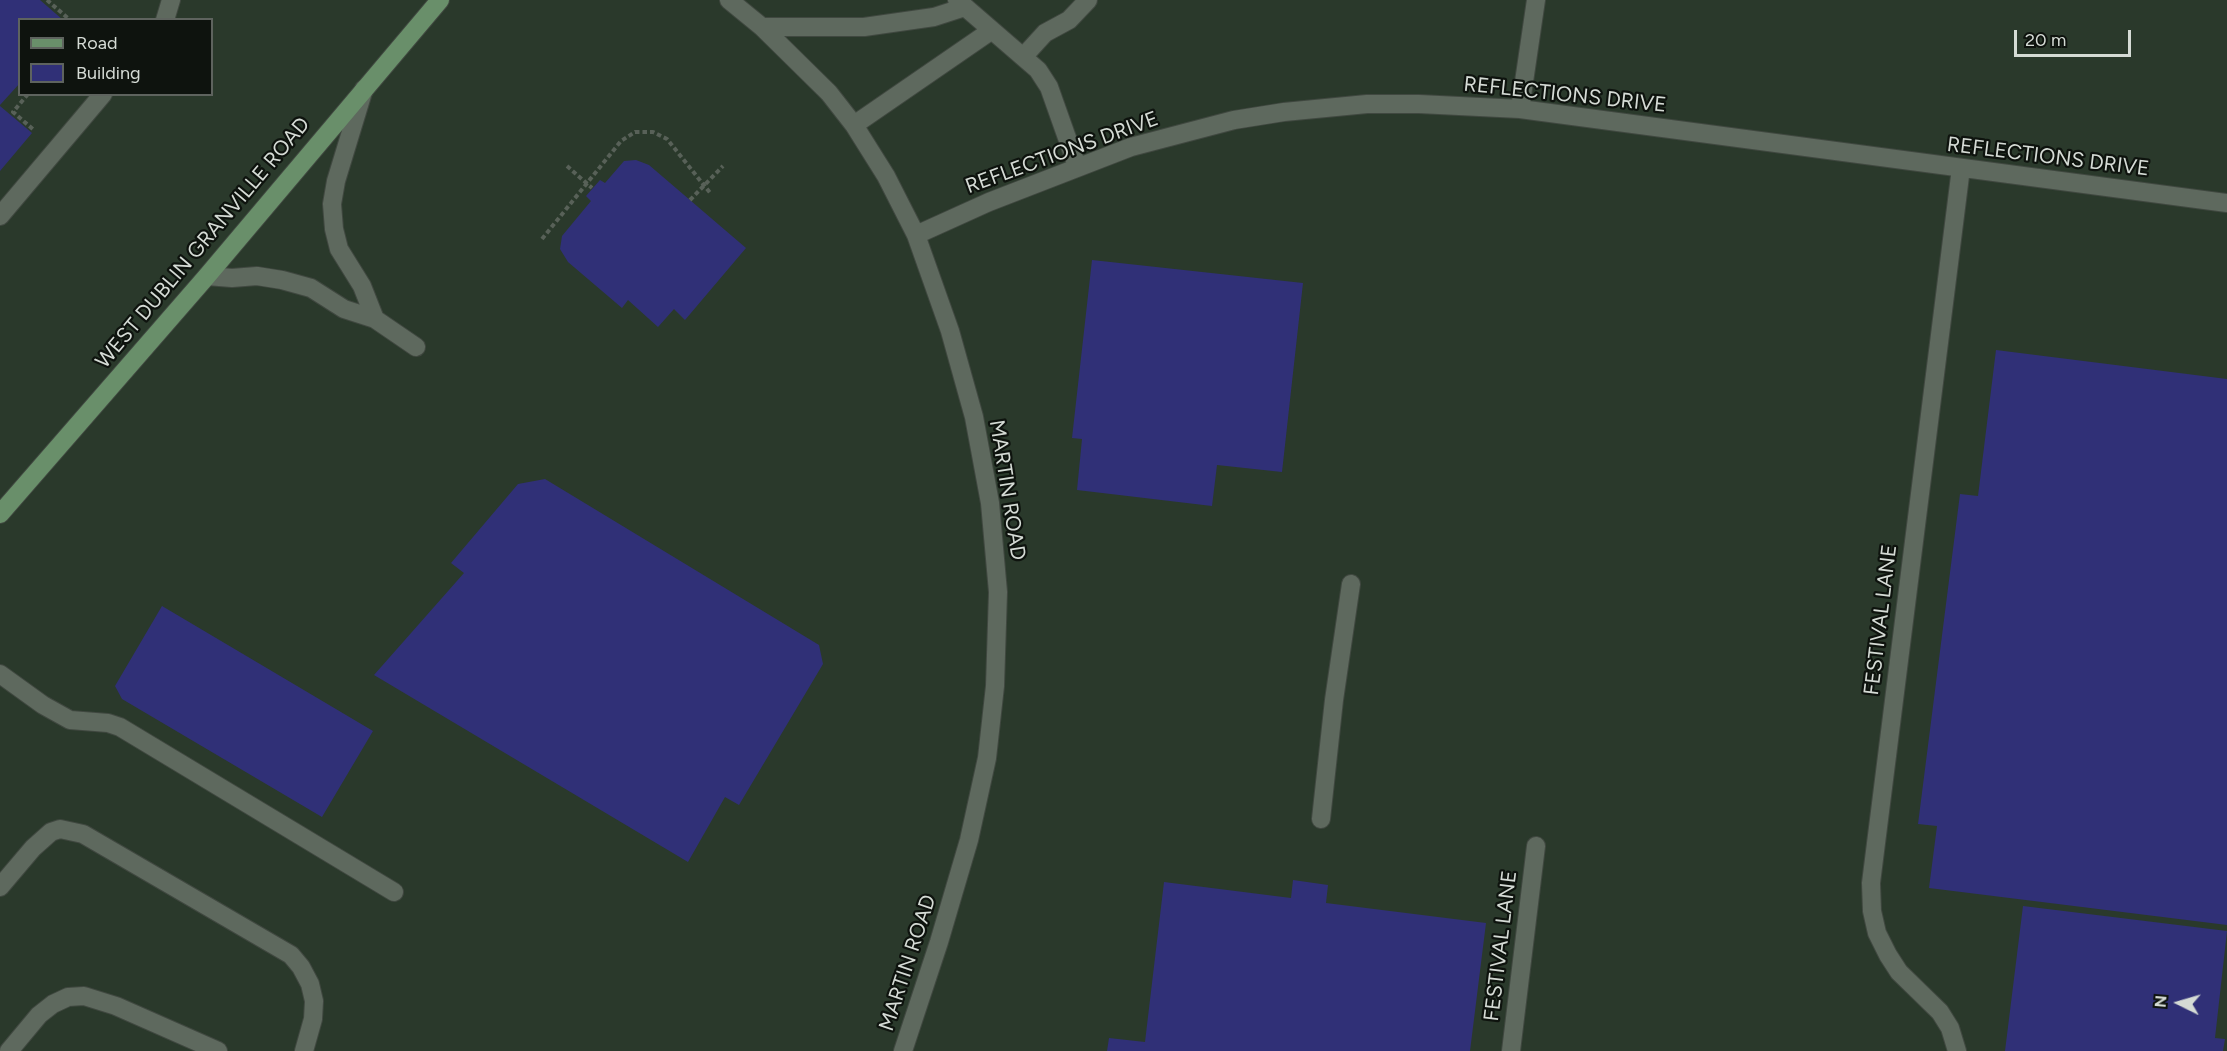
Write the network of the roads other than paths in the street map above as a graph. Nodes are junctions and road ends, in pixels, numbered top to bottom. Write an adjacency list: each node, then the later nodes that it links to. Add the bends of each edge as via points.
1 (171, 0): 7 (street)
2 (440, 0): 11 (main road, WEST DUBLIN GRANVILLE ROAD)
3 (729, 0): 8 (street, MARTIN ROAD)
4 (1089, 0): 10 (street, via 1069,20 1045,33)
5 (1536, 0): 13 (street)
6 (961, 3): 8 (street, via 934,17 864,27); 9 (street)
7 (166, 18)
8 (762, 27): 14 (street, MARTIN ROAD, via 829,93)
9 (993, 30): 10 (street); 14 (street)
10 (1024, 56): 15 (street, via 1049,87)
11 (365, 87): 20 (main road, WEST DUBLIN GRANVILLE ROAD); 21 (street, via 332,204 339,249 362,286)
12 (101, 96): 18 (street)
13 (1520, 109): 15 (street, REFLECTIONS DRIVE, via 1377,104 1284,112 1184,132); 16 (street, REFLECTIONS DRIVE)
14 (854, 125): 19 (street, MARTIN ROAD)
15 (1077, 166): 19 (street, REFLECTIONS DRIVE)
16 (1961, 168): 17 (street, REFLECTIONS DRIVE); 35 (street, FESTIVAL LANE, via 1871,883 1877,933 1888,956 1940,1012)
17 (2227, 203)
18 (0, 216)
19 (916, 235): 33 (street, MARTIN ROAD, via 950,331 974,417 990,503 998,592 995,687 987,758 969,840)
20 (207, 276): 21 (street, via 282,280 311,288 344,309); 23 (main road, WEST DUBLIN GRANVILLE ROAD)
21 (375, 319): 22 (street)
22 (416, 347)
23 (0, 514)
24 (1351, 584): 26 (street)
25 (0, 674): 29 (street, via 70,720 120,727)
26 (1321, 819)
27 (1536, 846): 34 (street, FESTIVAL LANE)
28 (0, 887): 32 (street, via 51,832 60,829 83,834 291,955 310,984 314,1001)
29 (394, 892)
30 (9, 1051): 31 (street, via 53,1004 68,997 84,996)
31 (218, 1051)
32 (304, 1051)
33 (903, 1051)
34 (1511, 1051)
35 (1957, 1051)

